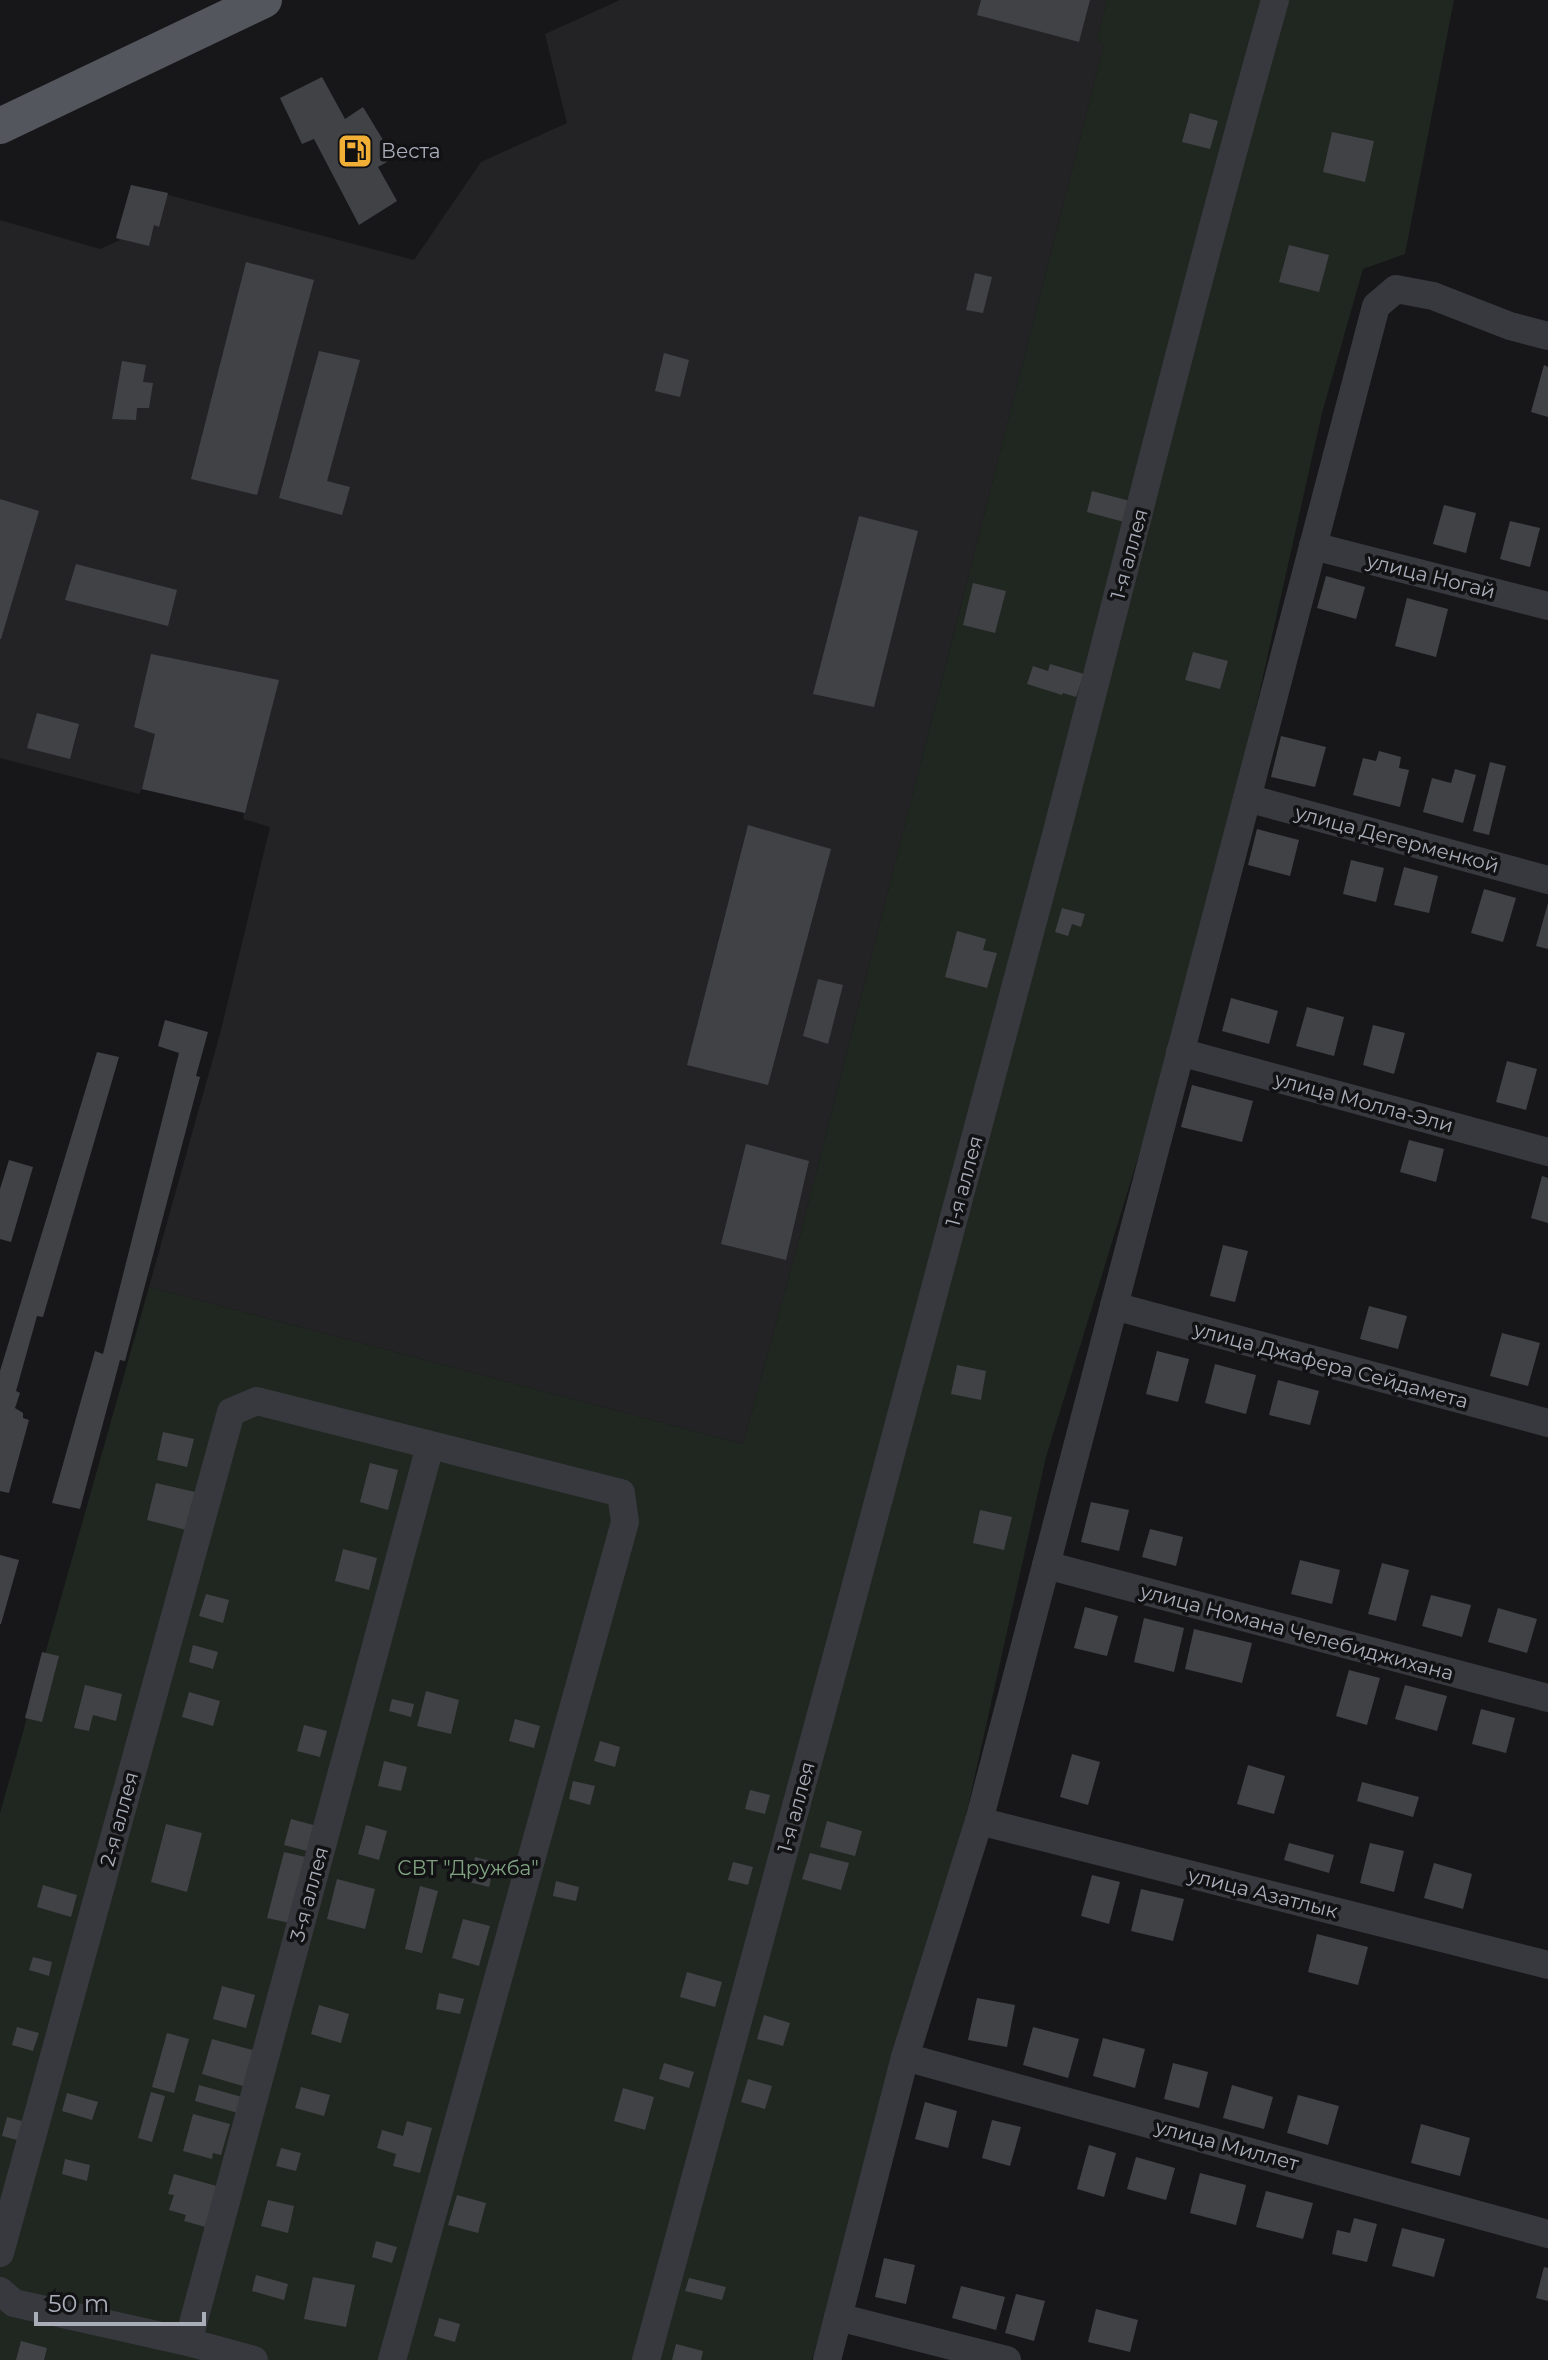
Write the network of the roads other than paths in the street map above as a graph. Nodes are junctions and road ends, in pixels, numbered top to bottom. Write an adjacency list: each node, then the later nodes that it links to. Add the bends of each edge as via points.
1 (264, 0): 3 (main road)
2 (1275, 0): 26 (street, 1-я аллея)
3 (0, 126)
4 (1548, 336): 5 (street, via 1433,296 1396,289 1376,306)
5 (1313, 546): 6 (street, улица Ногай); 7 (street)
6 (1548, 606)
7 (1247, 798): 8 (street, улица Дегерменкой); 9 (street)
8 (1548, 880)
9 (1180, 1052): 10 (street, улица Молла-Эли); 11 (street)
10 (1548, 1152)
11 (1114, 1306): 12 (street, улица Джафера Сейдамета); 14 (street)
12 (1548, 1423)
13 (430, 1446): 20 (street, 2-я аллея, via 257,1401 231,1412); 23 (street, 3-я аллея); 25 (street, via 621,1493 625,1522)
14 (1046, 1565): 15 (street, улица Номана Челебиджихана); 16 (street)
15 (1548, 1698)
16 (979, 1821): 17 (street, улица Азатлык); 18 (street)
17 (1548, 1965)
18 (905, 2057): 19 (street, улица Миллет); 22 (street)
19 (1548, 2234)
20 (0, 2253)
21 (7, 2297): 23 (street)
22 (838, 2317): 27 (street); 28 (street)
23 (188, 2342): 24 (street)
24 (254, 2360)
25 (392, 2360)
26 (646, 2360)
27 (827, 2360)
28 (1007, 2360)

